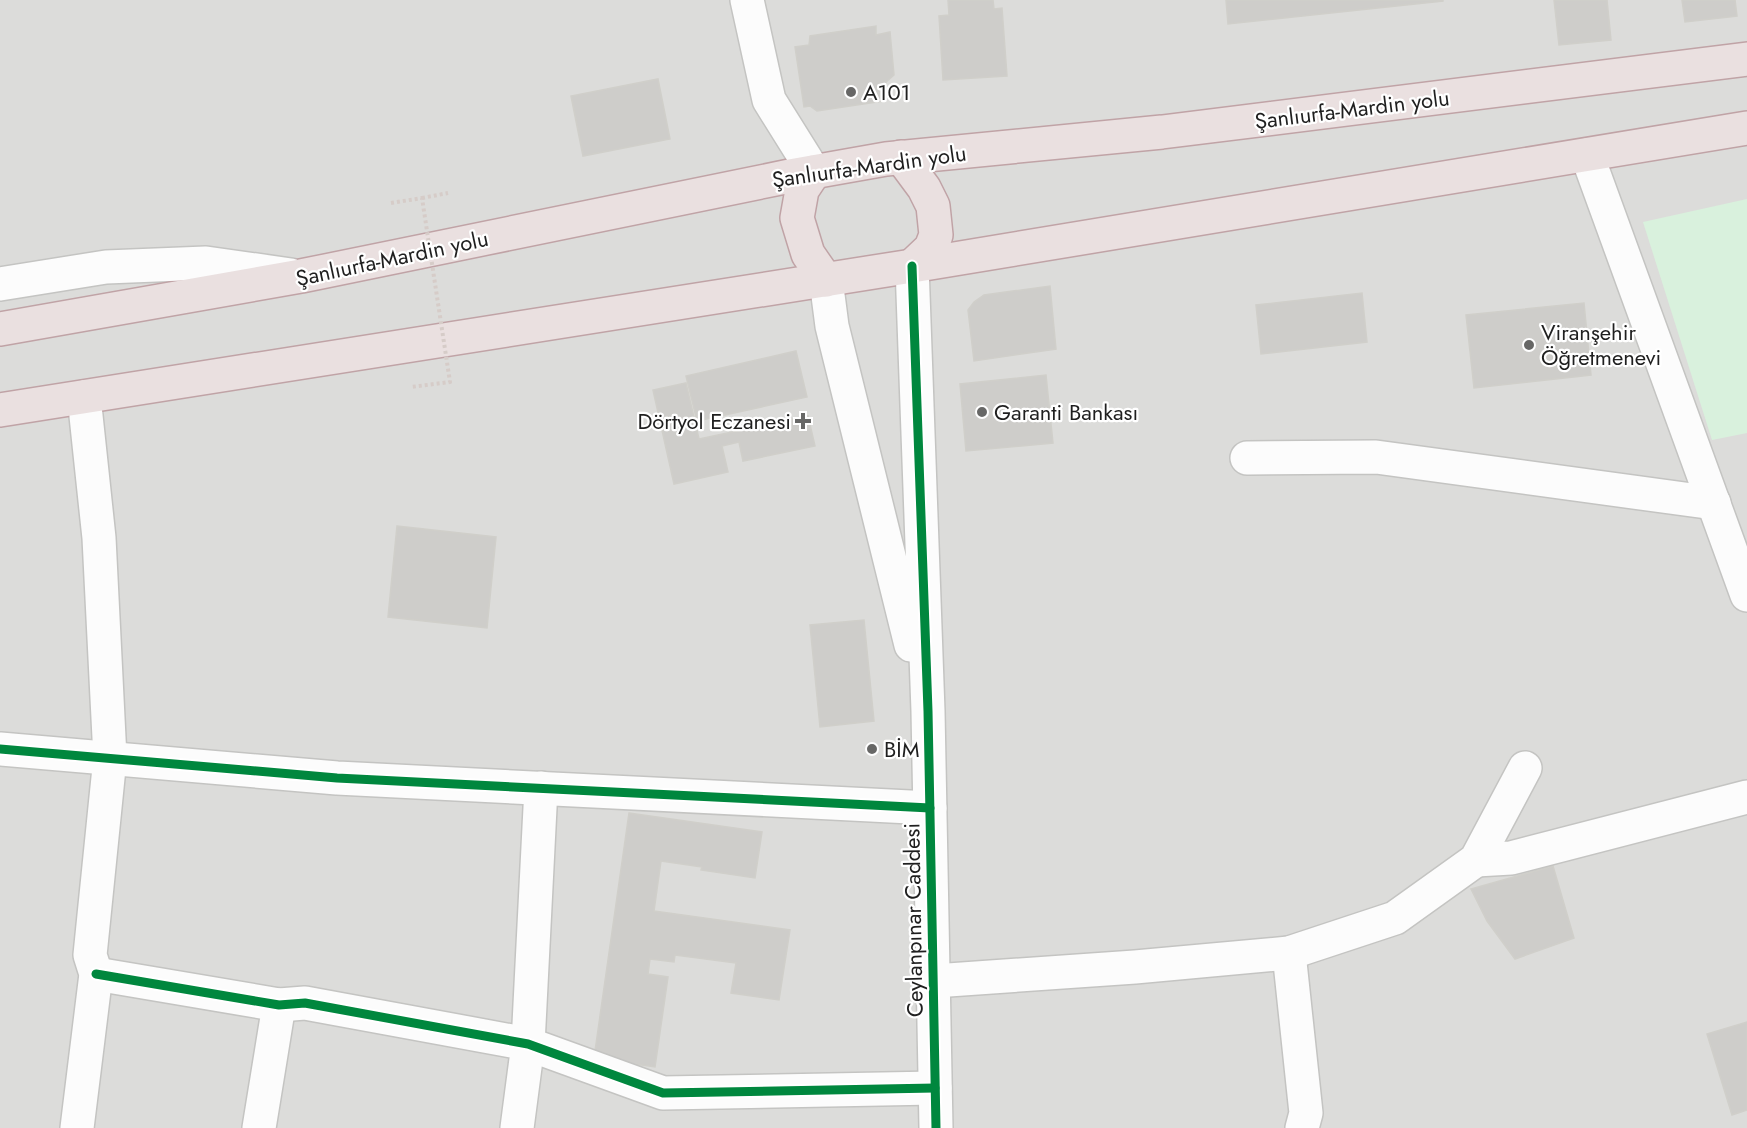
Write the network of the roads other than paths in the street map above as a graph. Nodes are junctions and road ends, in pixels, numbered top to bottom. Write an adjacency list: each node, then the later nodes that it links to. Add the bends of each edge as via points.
1 (747, 0): 6 (street, via 768,100)
2 (1747, 59): 5 (highway, Şanlıurfa-Mardin yolu, via 1162,132)
3 (1747, 128): 4 (highway)
4 (1587, 155): 7 (highway); 15 (street)
5 (901, 157): 6 (highway, Şanlıurfa-Mardin yolu); 7 (highway, via 933,206 936,235 931,248)
6 (814, 172): 8 (highway, Şanlıurfa-Mardin yolu); 9 (highway, via 802,190 797,218 808,254)
7 (912, 266): 9 (highway); 17 (street)
8 (301, 276): 10 (street, via 207,263 106,267); 11 (highway, Şanlıurfa-Mardin yolu)
9 (826, 280): 12 (highway); 17 (street, via 832,326)
10 (0, 284)
11 (0, 329)
12 (84, 397): 13 (highway); 19 (street, via 99,538)
13 (0, 410)
14 (1247, 458): 15 (street, via 1376,457)
15 (1714, 503): 16 (street)
16 (1747, 595)
17 (928, 711): 23 (street, Ceylanpınar Caddesi)
18 (0, 749): 19 (street)
19 (110, 758): 21 (street, via 338,778); 26 (street, via 90,955)
20 (1526, 768): 24 (street)
21 (541, 788): 23 (street); 29 (street)
22 (1747, 797): 24 (street, via 1511,858)
23 (930, 808): 27 (street, Ceylanpınar Caddesi)
24 (1476, 860): 25 (street, via 1395,918)
25 (1289, 954): 27 (street); 35 (street, via 1306,1113)
26 (96, 974): 28 (street); 31 (street)
27 (934, 981): 30 (street, Ceylanpınar Caddesi)
28 (279, 1005): 29 (street, via 305,1003); 32 (street)
29 (528, 1044): 30 (street, via 663,1093); 33 (street)
30 (935, 1088): 34 (street, Ceylanpınar Caddesi)
31 (77, 1128)
32 (259, 1128)
33 (517, 1128)
34 (936, 1128)
35 (1302, 1128)

